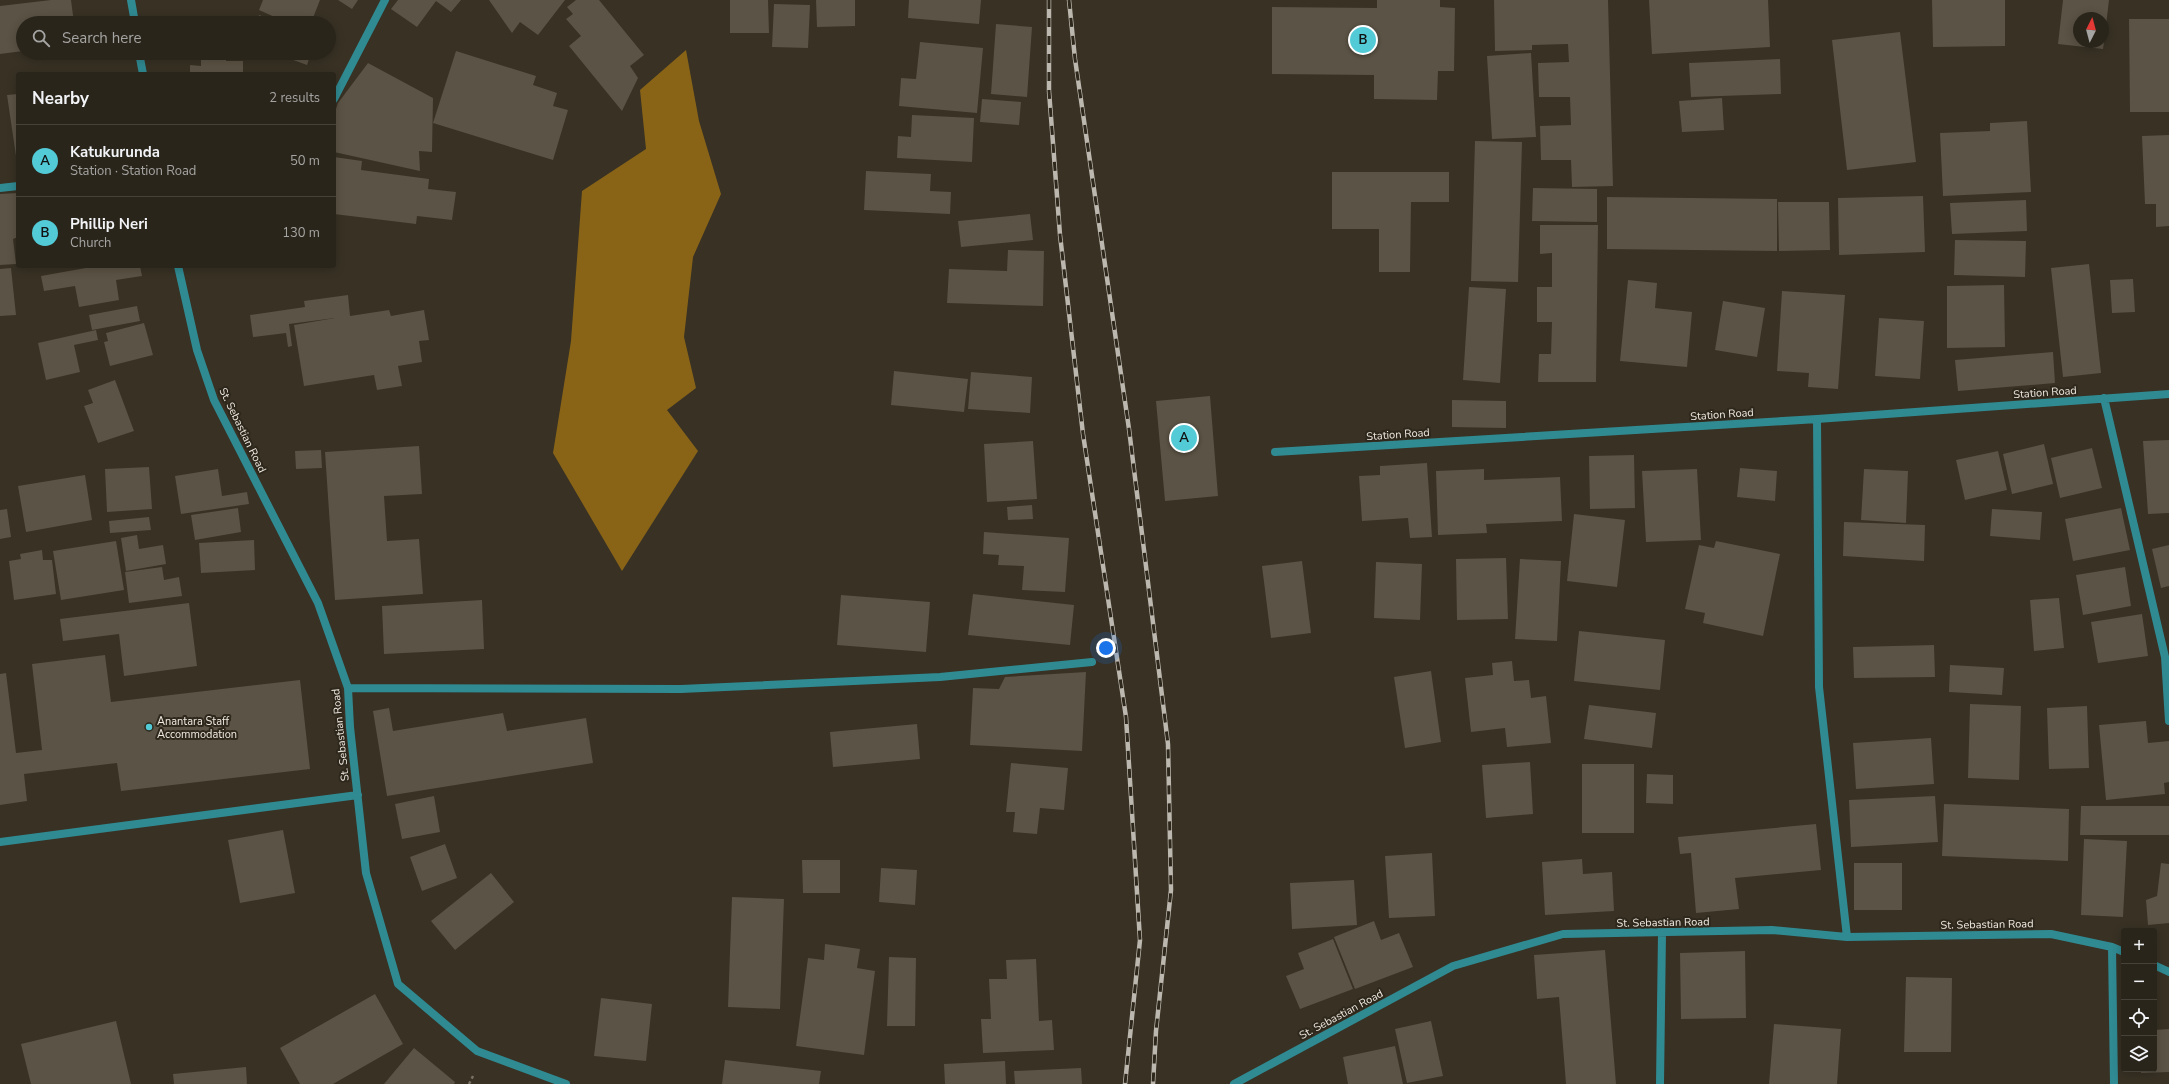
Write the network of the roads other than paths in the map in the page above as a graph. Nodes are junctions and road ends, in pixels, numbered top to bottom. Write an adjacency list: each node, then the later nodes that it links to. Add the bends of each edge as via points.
1 (131, 0): 3 (street)
2 (385, 0): 6 (street)
3 (134, 16)
4 (141, 60): 5 (street)
5 (143, 72)
6 (336, 95)
7 (16, 186): 8 (street)
8 (0, 188)
9 (178, 268): 15 (street, St. Sebastian Road, via 197,350 214,400 318,603)
10 (2169, 394): 11 (street, Station Road)
11 (2104, 398): 12 (street, Station Road); 16 (street, via 2165,657)
12 (1817, 419): 13 (street, Station Road); 20 (street, via 1819,687)
13 (1275, 452)
14 (1092, 662): 15 (street, via 940,677 681,688)
15 (348, 688): 17 (street, St. Sebastian Road)
16 (2169, 721)
17 (358, 795): 18 (street); 25 (street, St. Sebastian Road, via 366,873 398,984 477,1051)
18 (0, 842)
19 (1662, 933): 20 (street, St. Sebastian Road, via 1772,930); 26 (street, St. Sebastian Road, via 1563,934 1453,966); 27 (street)
20 (1847, 937): 21 (street, St. Sebastian Road, via 2051,934)
21 (2112, 947): 22 (street, St. Sebastian Road); 28 (street)
22 (2121, 951)
23 (2157, 966): 24 (street)
24 (2169, 972)
25 (566, 1084)
26 (1234, 1084)
27 (1660, 1084)
28 (2114, 1084)

